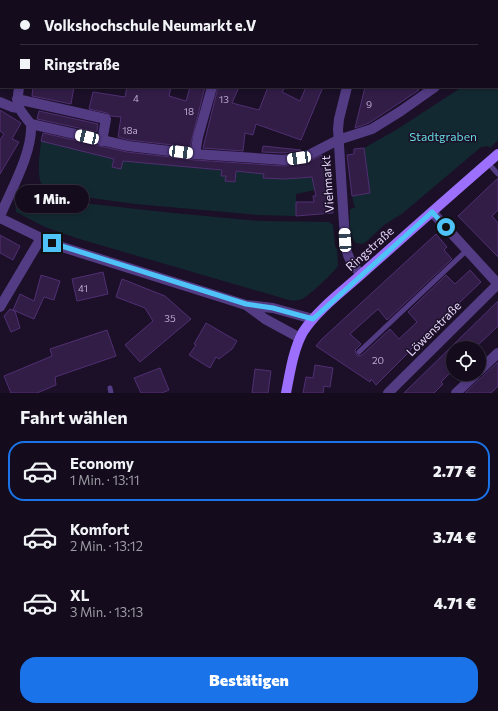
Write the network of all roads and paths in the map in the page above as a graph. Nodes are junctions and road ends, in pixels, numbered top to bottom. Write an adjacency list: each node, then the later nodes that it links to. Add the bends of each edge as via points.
1 (19, 88): 6 (street)
2 (212, 88): 10 (street)
3 (347, 88): 8 (street, Viehmarkt, via 339,119)
4 (434, 88): 8 (street, via 380,125)
5 (0, 102): 6 (street, via 12,107)
6 (18, 104): 7 (street); 9 (street, via 106,119)
7 (31, 124): 9 (street); 15 (street, via 32,132 25,157)
8 (338, 140): 10 (street, via 309,155 284,160); 18 (street, Viehmarkt, via 345,246 350,261)
9 (102, 141): 10 (street)
10 (195, 154)
11 (498, 154): 12 (main road, Ringstraße)
12 (488, 163): 13 (lane); 14 (main road, Ringstraße)
13 (498, 174)
14 (432, 212): 17 (street); 18 (main road, Ringstraße)
15 (0, 217): 16 (street)
16 (41, 238): 20 (street); 21 (street)
17 (467, 250): 19 (street); 24 (lane)
18 (361, 274): 22 (main road, Ringstraße)
19 (498, 284): 29 (street, Löwenstraße)
20 (246, 304): 22 (street); 23 (street, via 265,319)
21 (0, 307)
22 (313, 319): 23 (main road, Ringstraße)
23 (300, 338): 28 (main road, Ringstraße)
24 (359, 352)
25 (498, 353): 26 (street)
26 (486, 364)
27 (469, 381): 30 (street)
28 (286, 393)
29 (388, 393)
30 (456, 393)

